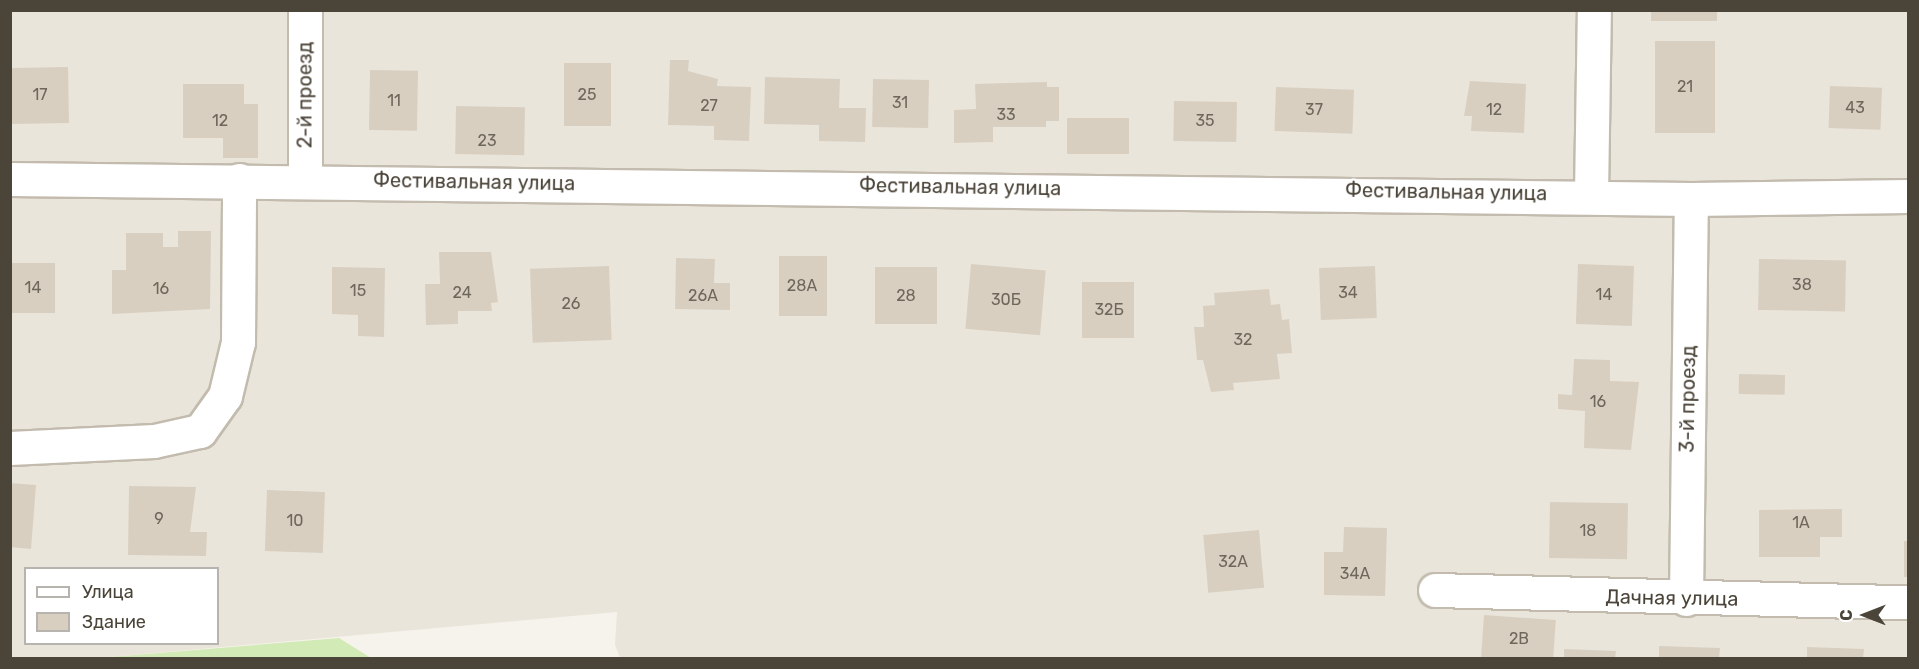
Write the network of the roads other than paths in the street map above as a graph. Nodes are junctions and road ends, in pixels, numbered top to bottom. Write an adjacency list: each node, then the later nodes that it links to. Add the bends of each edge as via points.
1 (305, 10): 5 (street, 2-й проезд)
2 (1594, 10): 6 (street)
3 (10, 179): 4 (street, Фестивальная улица)
4 (239, 180): 5 (street, Фестивальная улица); 9 (street, via 238,342 225,396 200,431 154,441)
5 (305, 180): 6 (street, Фестивальная улица)
6 (1591, 194): 8 (street, Фестивальная улица)
7 (1908, 196): 8 (street, Фестивальная улица)
8 (1691, 199): 11 (street, 3-й проезд)
9 (10, 448)
10 (1435, 590): 11 (street, Дачная улица)
11 (1686, 599): 12 (street, Дачная улица)
12 (1908, 602)

